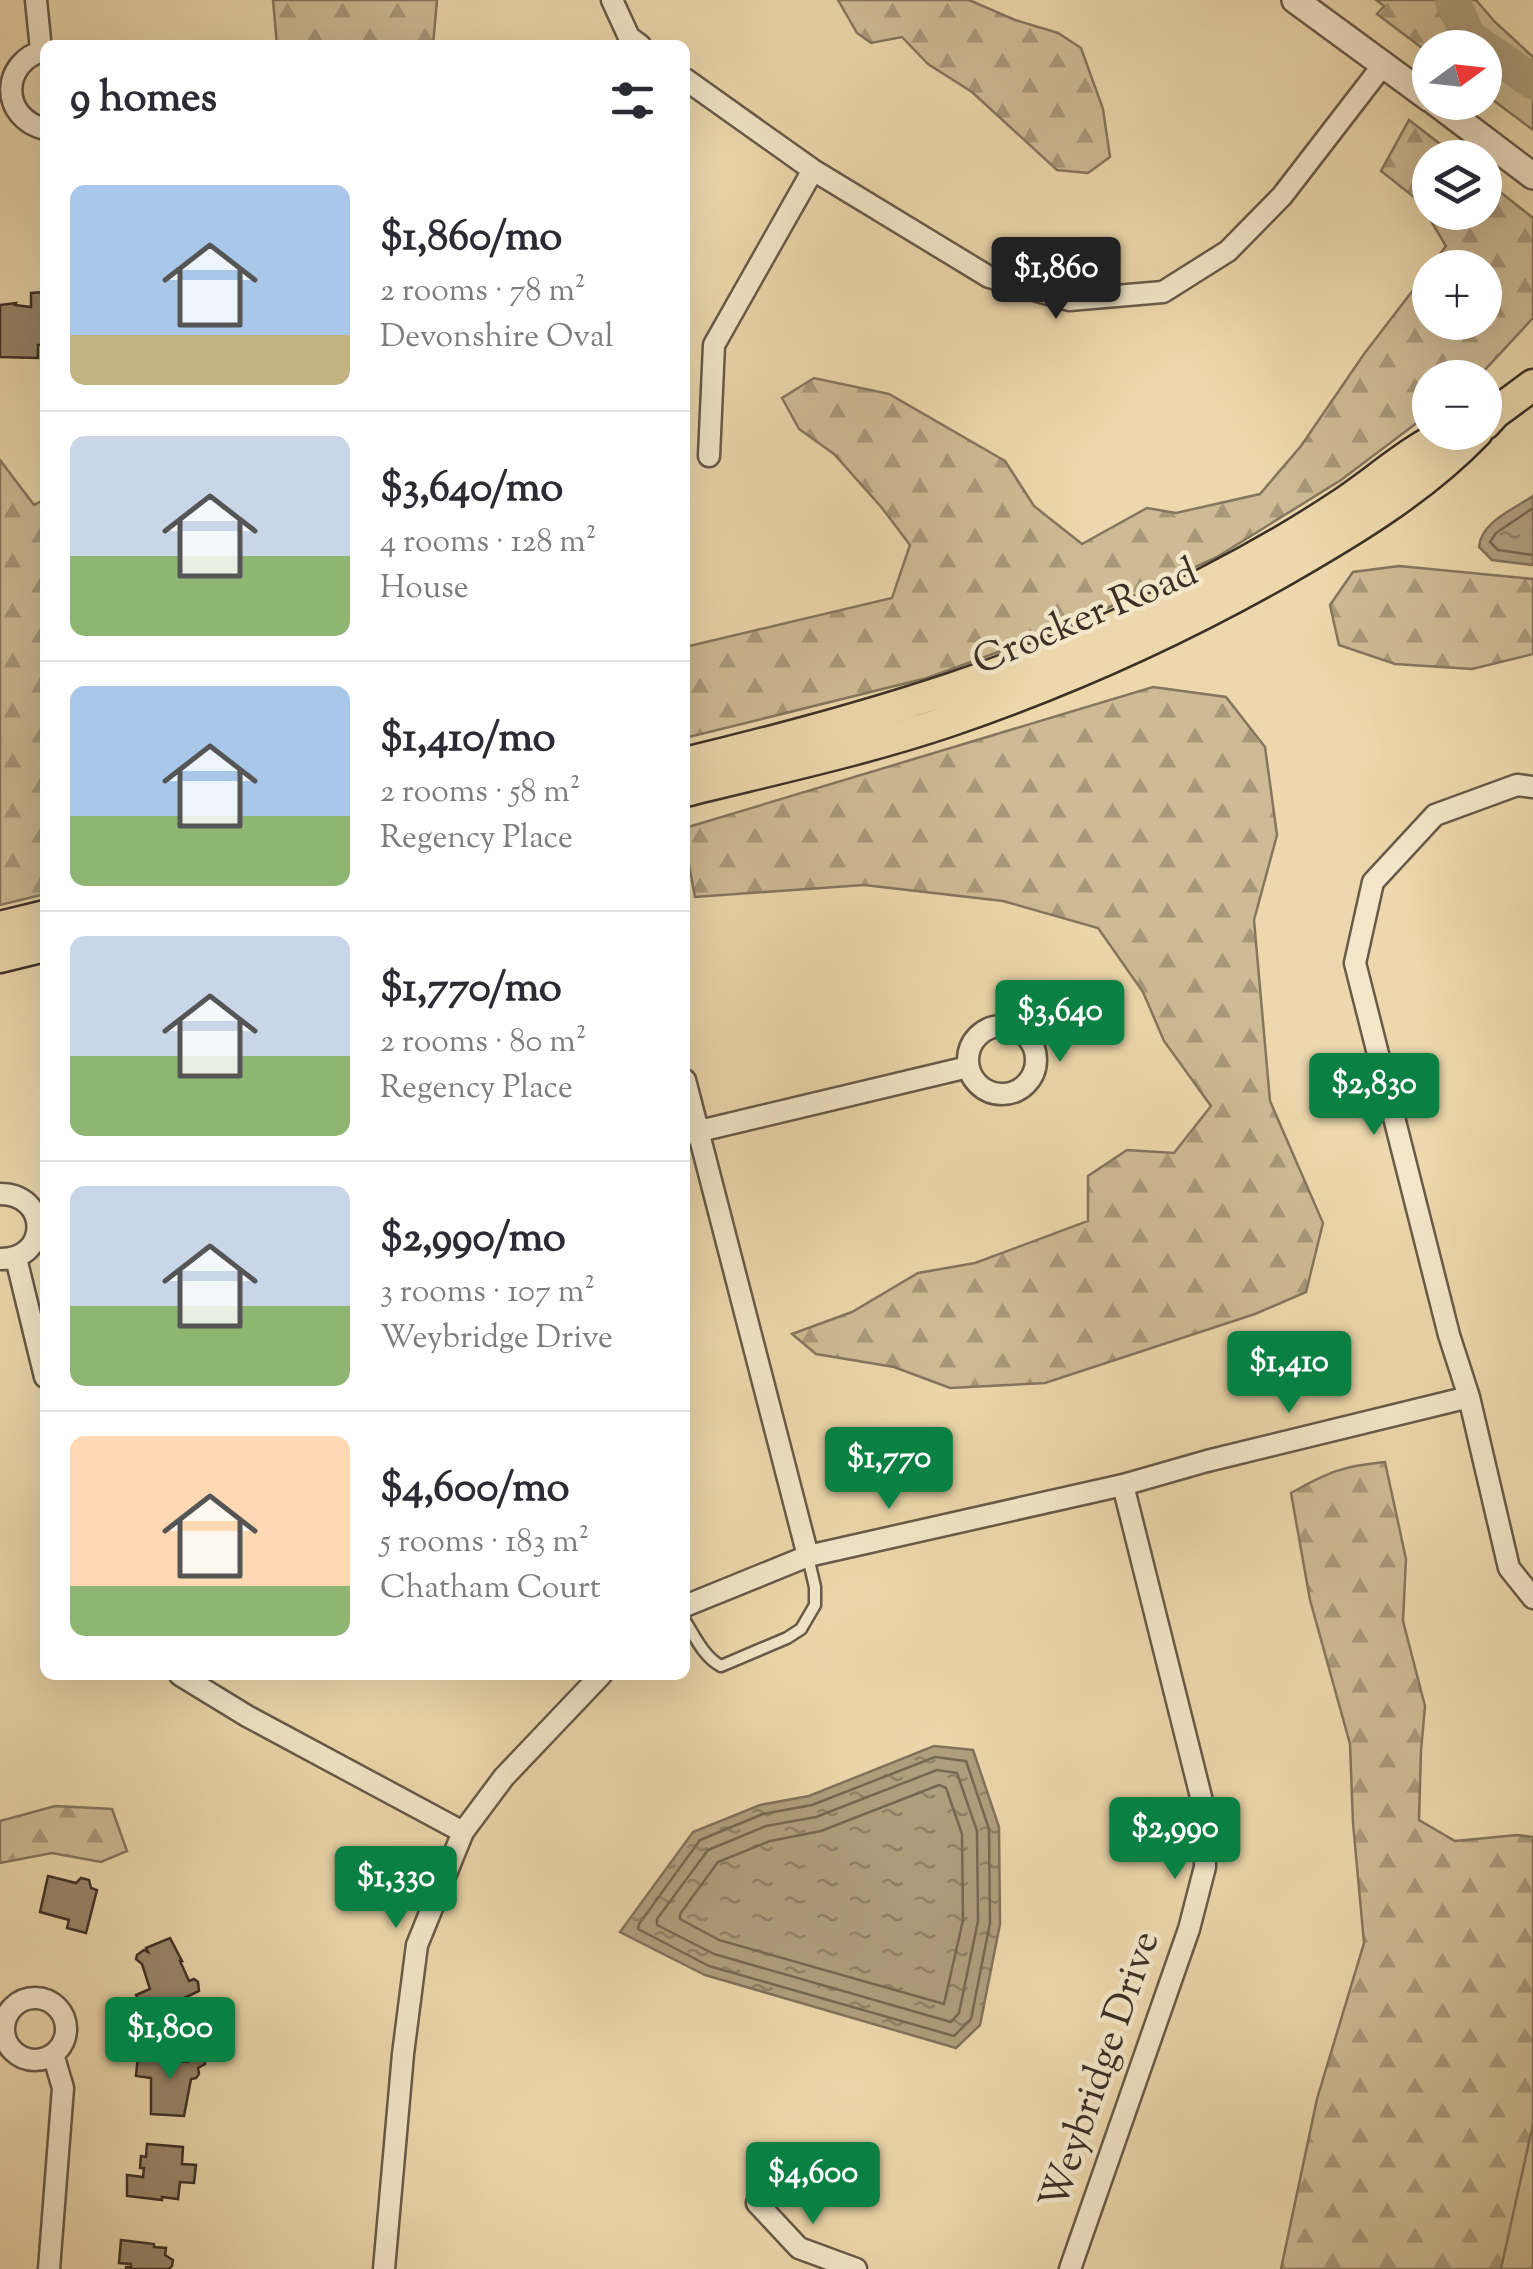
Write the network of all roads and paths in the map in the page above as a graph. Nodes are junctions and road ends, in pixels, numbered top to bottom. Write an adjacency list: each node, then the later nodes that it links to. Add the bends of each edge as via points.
1 (36, 0): 4 (street)
2 (612, 0): 5 (street)
3 (1295, 0): 7 (street)
4 (42, 40)
5 (633, 40)
6 (40, 51): 11 (street, via 19,64 10,90 19,115)
7 (1382, 66): 9 (street); 12 (street, via 1282,196 1228,252 1163,292 1069,300 989,278)
8 (690, 83): 12 (street)
9 (1412, 87)
10 (1458, 120): 13 (street)
11 (40, 128)
12 (813, 170): 18 (street, via 714,345)
13 (1533, 176)
14 (1533, 385): 15 (main road, Crocker Road)
15 (1502, 409)
16 (1417, 450): 19 (main road, Crocker Road, via 1242,564 1096,635 894,708)
17 (1460, 450): 21 (main road, Crocker Road, via 1341,538 1094,666 900,736)
18 (708, 456)
19 (690, 762)
20 (1533, 786): 31 (street, via 1517,785 1436,815 1373,882 1355,963)
21 (690, 790)
22 (40, 917): 23 (main road)
23 (0, 927)
24 (40, 947): 25 (main road)
25 (0, 957)
26 (968, 1067): 27 (street)
27 (692, 1133): 33 (street)
28 (0, 1194): 29 (street, via 28,1204 37,1222 33,1244)
29 (8, 1258): 30 (street)
30 (40, 1362)
31 (1469, 1397): 32 (street); 34 (street, via 1509,1568)
32 (1122, 1486): 33 (street); 45 (street, Weybridge Drive, via 1204,1809 1205,1867)
33 (808, 1556): 35 (street); 36 (lane, via 815,1605 788,1638 721,1666)
34 (1533, 1598)
35 (690, 1604)
36 (690, 1629)
37 (188, 1680): 39 (street)
38 (595, 1680): 39 (street, via 504,1778)
39 (464, 1832): 43 (street, via 417,1945)
40 (53, 2054): 42 (street, via 62,2088)
41 (757, 2204): 44 (street, via 798,2248)
42 (49, 2269)
43 (384, 2269)
44 (856, 2269)
45 (1070, 2269)

